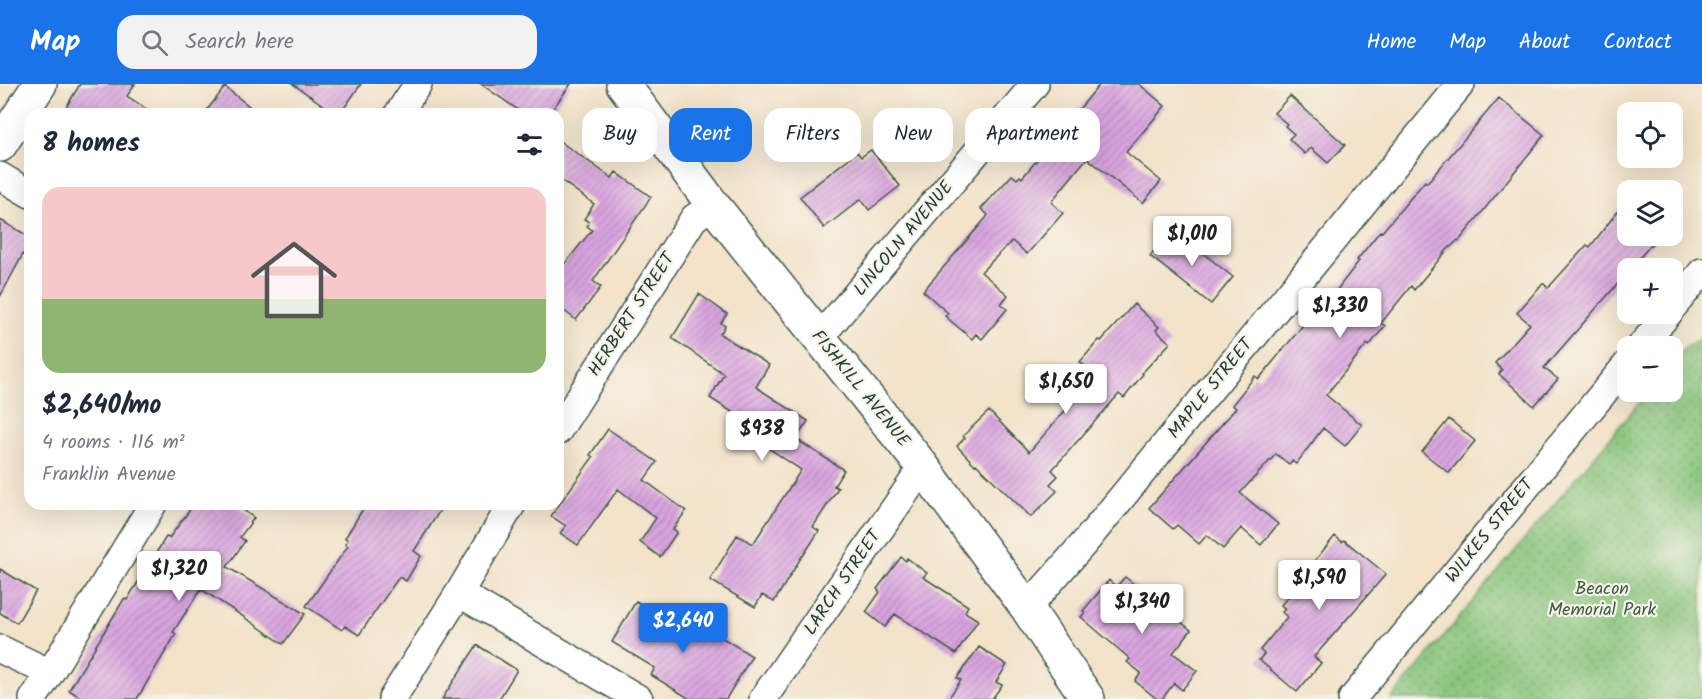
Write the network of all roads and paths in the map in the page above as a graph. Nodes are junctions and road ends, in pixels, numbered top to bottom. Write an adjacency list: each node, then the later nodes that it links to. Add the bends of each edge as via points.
1 (40, 84): 6 (main road)
2 (418, 84): 8 (street)
3 (623, 84): 12 (main road, FISHKILL AVENUE)
4 (1035, 84): 17 (street, LINCOLN AVENUE)
5 (1461, 84): 24 (street, MAPLE STREET)
6 (24, 108)
7 (24, 108): 9 (main road)
8 (402, 108)
9 (0, 145)
10 (0, 176): 11 (street)
11 (24, 190)
12 (713, 205): 17 (main road, FISHKILL AVENUE); 19 (street, HERBERT STREET, via 694,218)
13 (1702, 272): 14 (street)
14 (1683, 295)
15 (1660, 324): 16 (street)
16 (1649, 336)
17 (819, 338): 20 (main road, FISHKILL AVENUE)
18 (1617, 376): 32 (street, WILKES STREET)
19 (564, 422)
20 (923, 467): 24 (main road, FISHKILL AVENUE); 30 (street, LARCH STREET)
21 (149, 510): 26 (street)
22 (508, 510): 23 (street)
23 (459, 593): 28 (street); 29 (street)
24 (1027, 608): 31 (main road, FISHKILL AVENUE)
25 (0, 649): 26 (street)
26 (50, 673): 27 (street)
27 (33, 699)
28 (392, 699)
29 (639, 699)
30 (763, 699)
31 (1088, 699)
32 (1352, 699)

